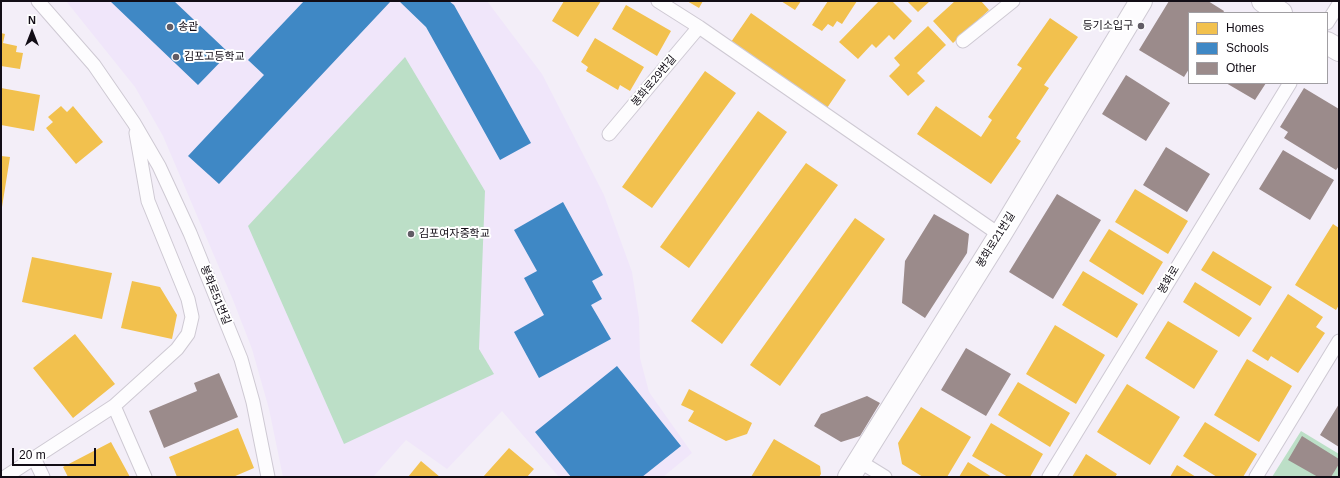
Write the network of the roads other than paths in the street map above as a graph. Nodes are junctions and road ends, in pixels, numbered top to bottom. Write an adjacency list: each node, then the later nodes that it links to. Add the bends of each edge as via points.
1 (38, 1): 14 (lane, 봉화로51번길, via 94,65)
2 (658, 1): 9 (lane)
3 (1012, 1): 10 (lane)
4 (1141, 1): 16 (street, 봉화로21번길)
5 (1263, 1): 7 (street)
6 (1339, 4): 8 (lane)
7 (1280, 12)
8 (1328, 21)
9 (699, 27): 15 (lane, 봉화로29번길); 16 (lane)
10 (963, 41)
11 (1328, 43): 12 (street)
12 (1339, 50)
13 (1289, 84): 26 (lane, 봉화로)
14 (134, 123): 18 (lane, 봉화로51번길, via 148,201 188,299 192,317 188,334 178,349); 24 (lane, 봉화로51번길, via 159,166 190,233 241,359 253,402)
15 (610, 134)
16 (1000, 235): 20 (street, 봉화로21번길)
17 (1339, 341): 27 (lane)
18 (114, 406): 19 (lane, 봉화로51번길); 23 (lane)
19 (34, 458): 21 (lane, 봉화로51번길); 22 (lane)
20 (854, 469): 25 (lane)
21 (5, 477)
22 (42, 477)
23 (145, 477)
24 (268, 477)
25 (885, 477)
26 (1049, 477)
27 (1256, 477)

